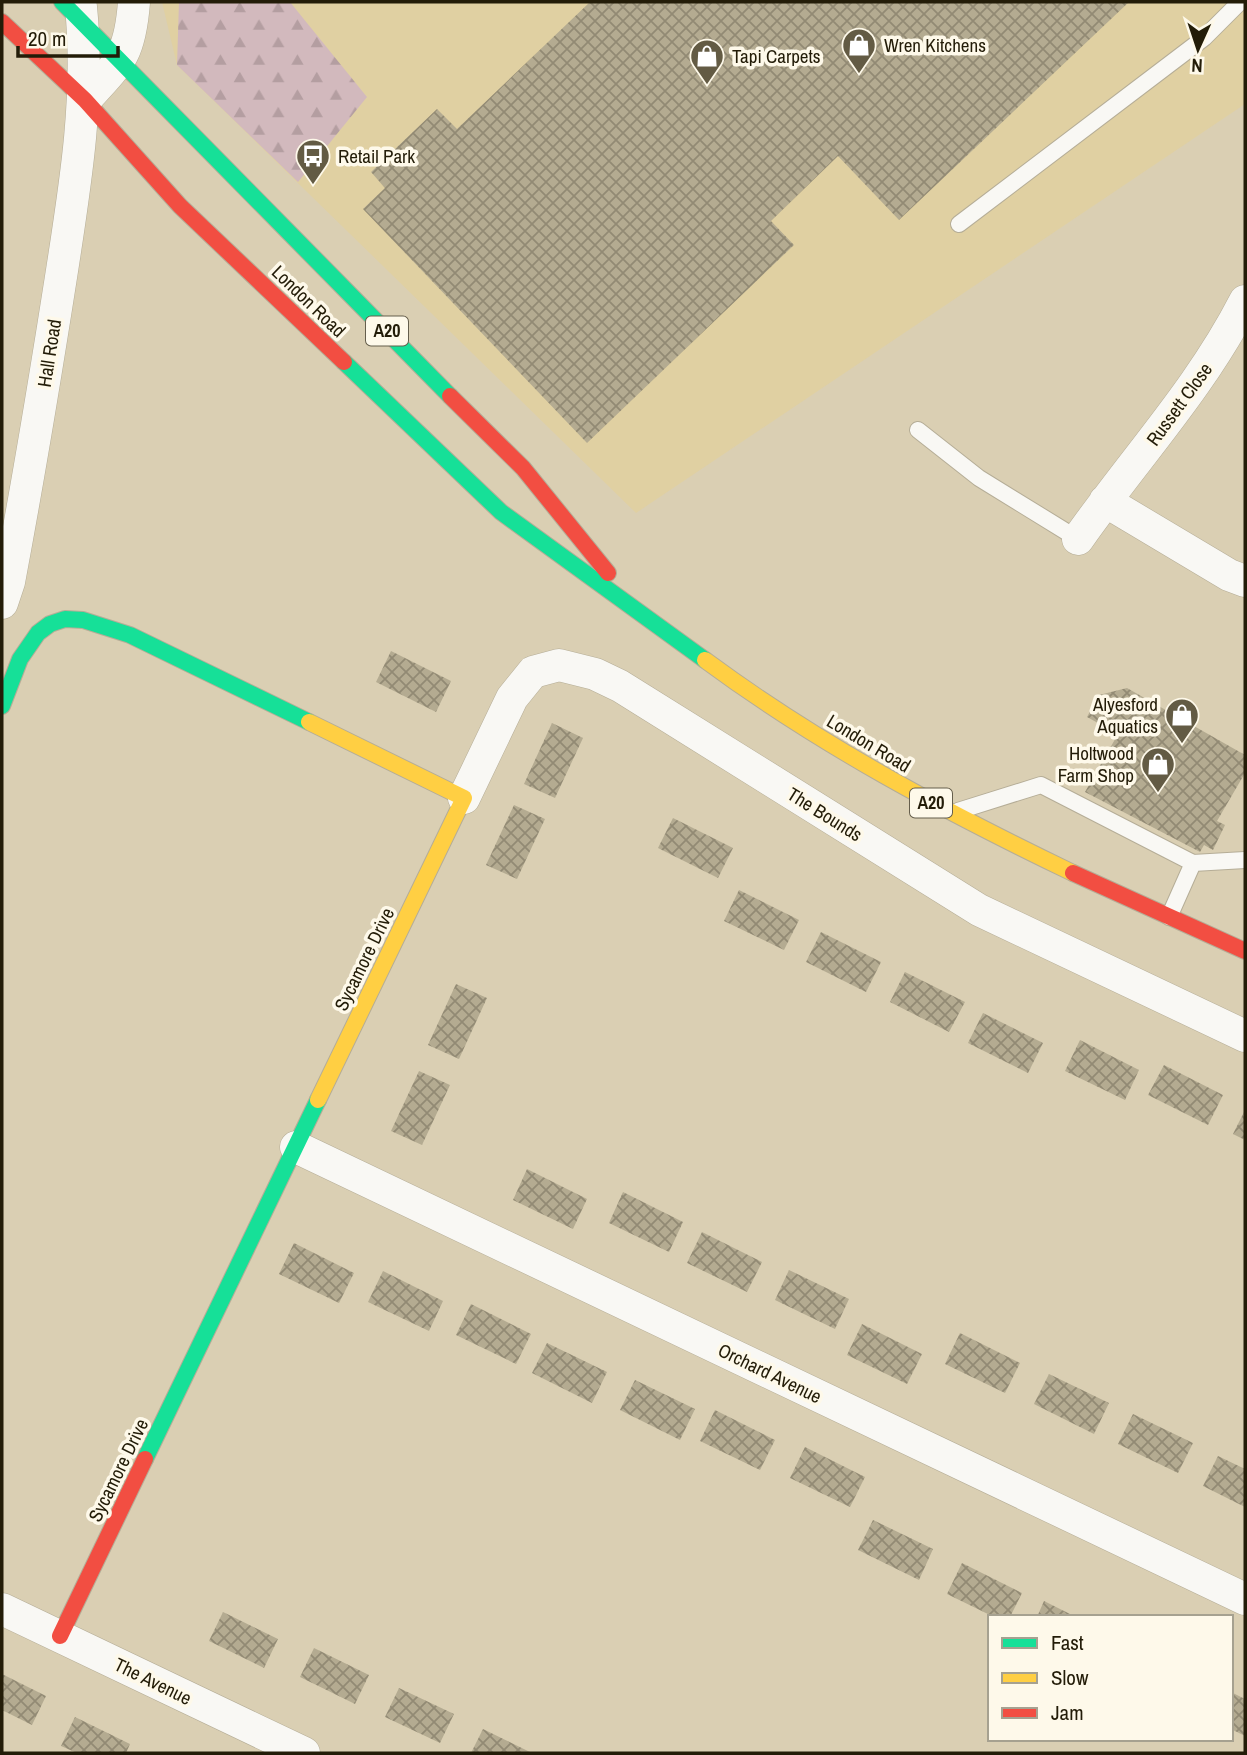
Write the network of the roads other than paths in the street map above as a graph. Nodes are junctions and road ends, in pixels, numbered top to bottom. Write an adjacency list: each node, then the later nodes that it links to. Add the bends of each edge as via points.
1 (134, 2): 5 (street, via 131,36)
2 (1240, 2): 7 (lane, via 1204,38)
3 (75, 7): 5 (main road, London Road / A20); 6 (street, Hall Road)
4 (2, 22): 6 (main road, London Road / A20)
5 (121, 61): 6 (street); 14 (main road, London Road / A20, via 523,468)
6 (85, 100): 13 (street, Hall Road, via 34,451); 14 (main road, London Road / A20, via 180,206 500,512)
7 (959, 224)
8 (1245, 301): 10 (street, Russett Close, via 1181,407)
9 (918, 430): 11 (lane, via 979,478)
10 (1105, 501): 11 (street, Russett Close); 12 (street)
11 (1078, 539)
12 (1245, 581)
13 (2, 603)
14 (640, 613): 17 (main road, London Road / A20, via 793,721)
15 (2, 706): 16 (main road, via 16,663 34,635 54,620 81,620 130,635)
16 (464, 797): 22 (street, The Bounds, via 512,698 533,672 559,665 595,674 979,910); 23 (main road, Sycamore Drive)
17 (949, 813): 19 (lane, via 1041,785); 20 (main road, London Road / A20)
18 (1245, 860): 19 (lane)
19 (1193, 863): 20 (lane)
20 (1169, 917): 21 (main road, London Road / A20)
21 (1245, 951)
22 (1245, 1036)
23 (296, 1147): 24 (street, Orchard Avenue); 26 (main road, Sycamore Drive)
24 (1245, 1599)
25 (2, 1609): 26 (street, The Avenue)
26 (60, 1636): 27 (street, The Avenue)
27 (304, 1753)

